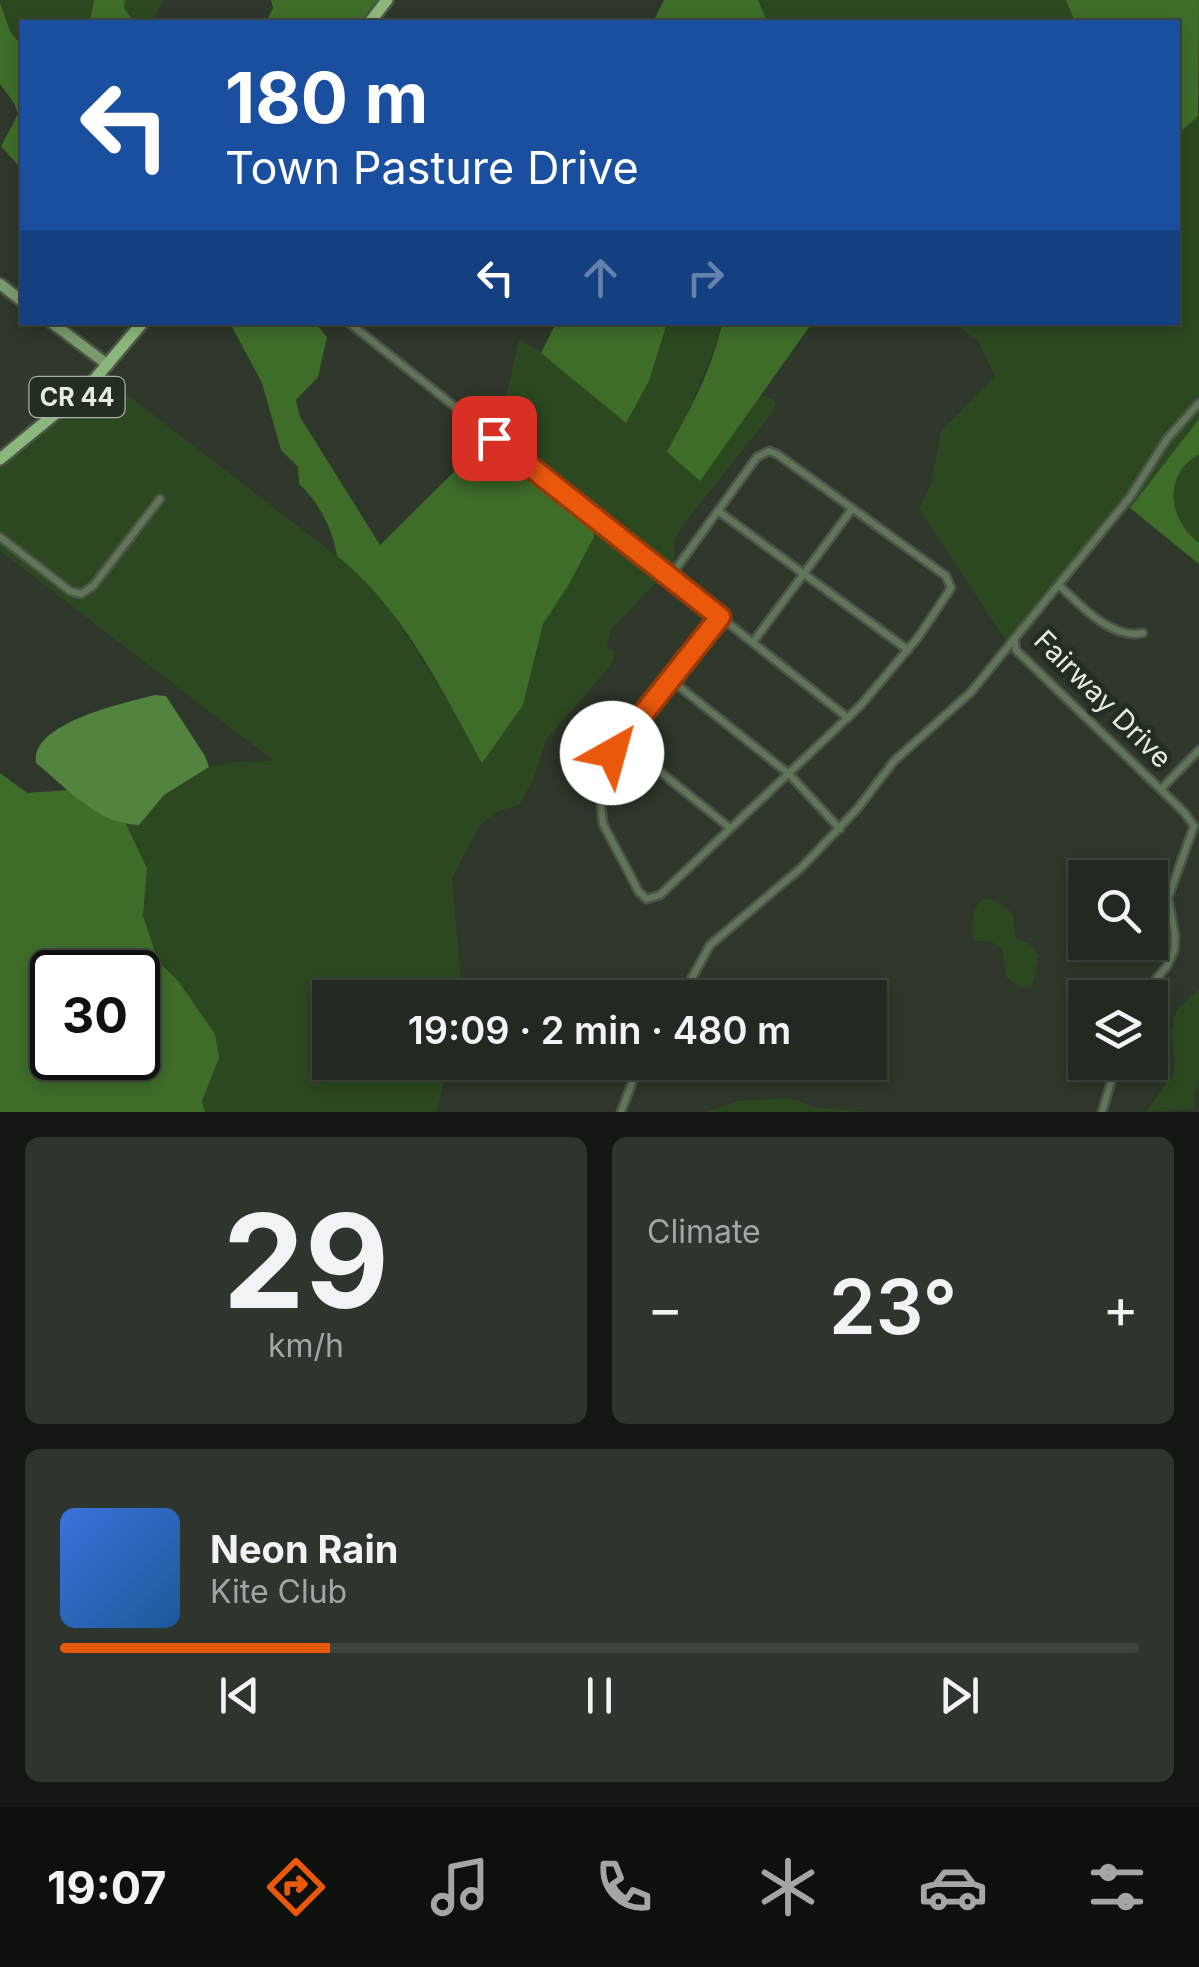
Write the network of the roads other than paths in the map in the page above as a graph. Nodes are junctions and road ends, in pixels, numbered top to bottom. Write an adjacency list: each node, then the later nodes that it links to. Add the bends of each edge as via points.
1 (0, 284): 2 (street)
2 (20, 299)
3 (55, 325): 6 (street)
4 (141, 325): 6 (main road, CR 44)
5 (352, 325): 14 (street)
6 (108, 365): 8 (main road, CR 44)
7 (1199, 403): 15 (street)
8 (0, 460)
9 (160, 499): 12 (street, via 81,594)
10 (852, 509): 11 (street, via 769,451 758,456); 13 (street); 20 (street, via 950,582 949,597)
11 (718, 511): 13 (street); 14 (street)
12 (0, 538)
13 (804, 574): 19 (street); 20 (street)
14 (670, 577): 16 (street)
15 (1060, 586): 17 (street, via 1111,627 1131,636); 18 (street)
16 (720, 617): 19 (street); 21 (street)
17 (1143, 633)
18 (1015, 641): 26 (street, Fairway Drive, via 1016,650); 28 (street, via 960,703 894,761)
19 (753, 642): 22 (street)
20 (908, 650): 22 (street)
21 (670, 680): 23 (street); 25 (street)
22 (848, 718): 25 (street)
23 (622, 741): 27 (street); 27 (street, via 604,773 600,809 642,896 658,897)
24 (1199, 750): 26 (street)
25 (789, 774): 27 (street); 28 (street)
26 (1160, 790): 30 (street, Fairway Drive, via 1194,832 1168,898 1174,951)
27 (731, 828)
28 (840, 829): 29 (street, via 710,945)
29 (691, 980)
30 (1155, 980)
31 (633, 1080): 33 (street)
32 (1112, 1080): 34 (street)
33 (621, 1112)
34 (1102, 1112)

